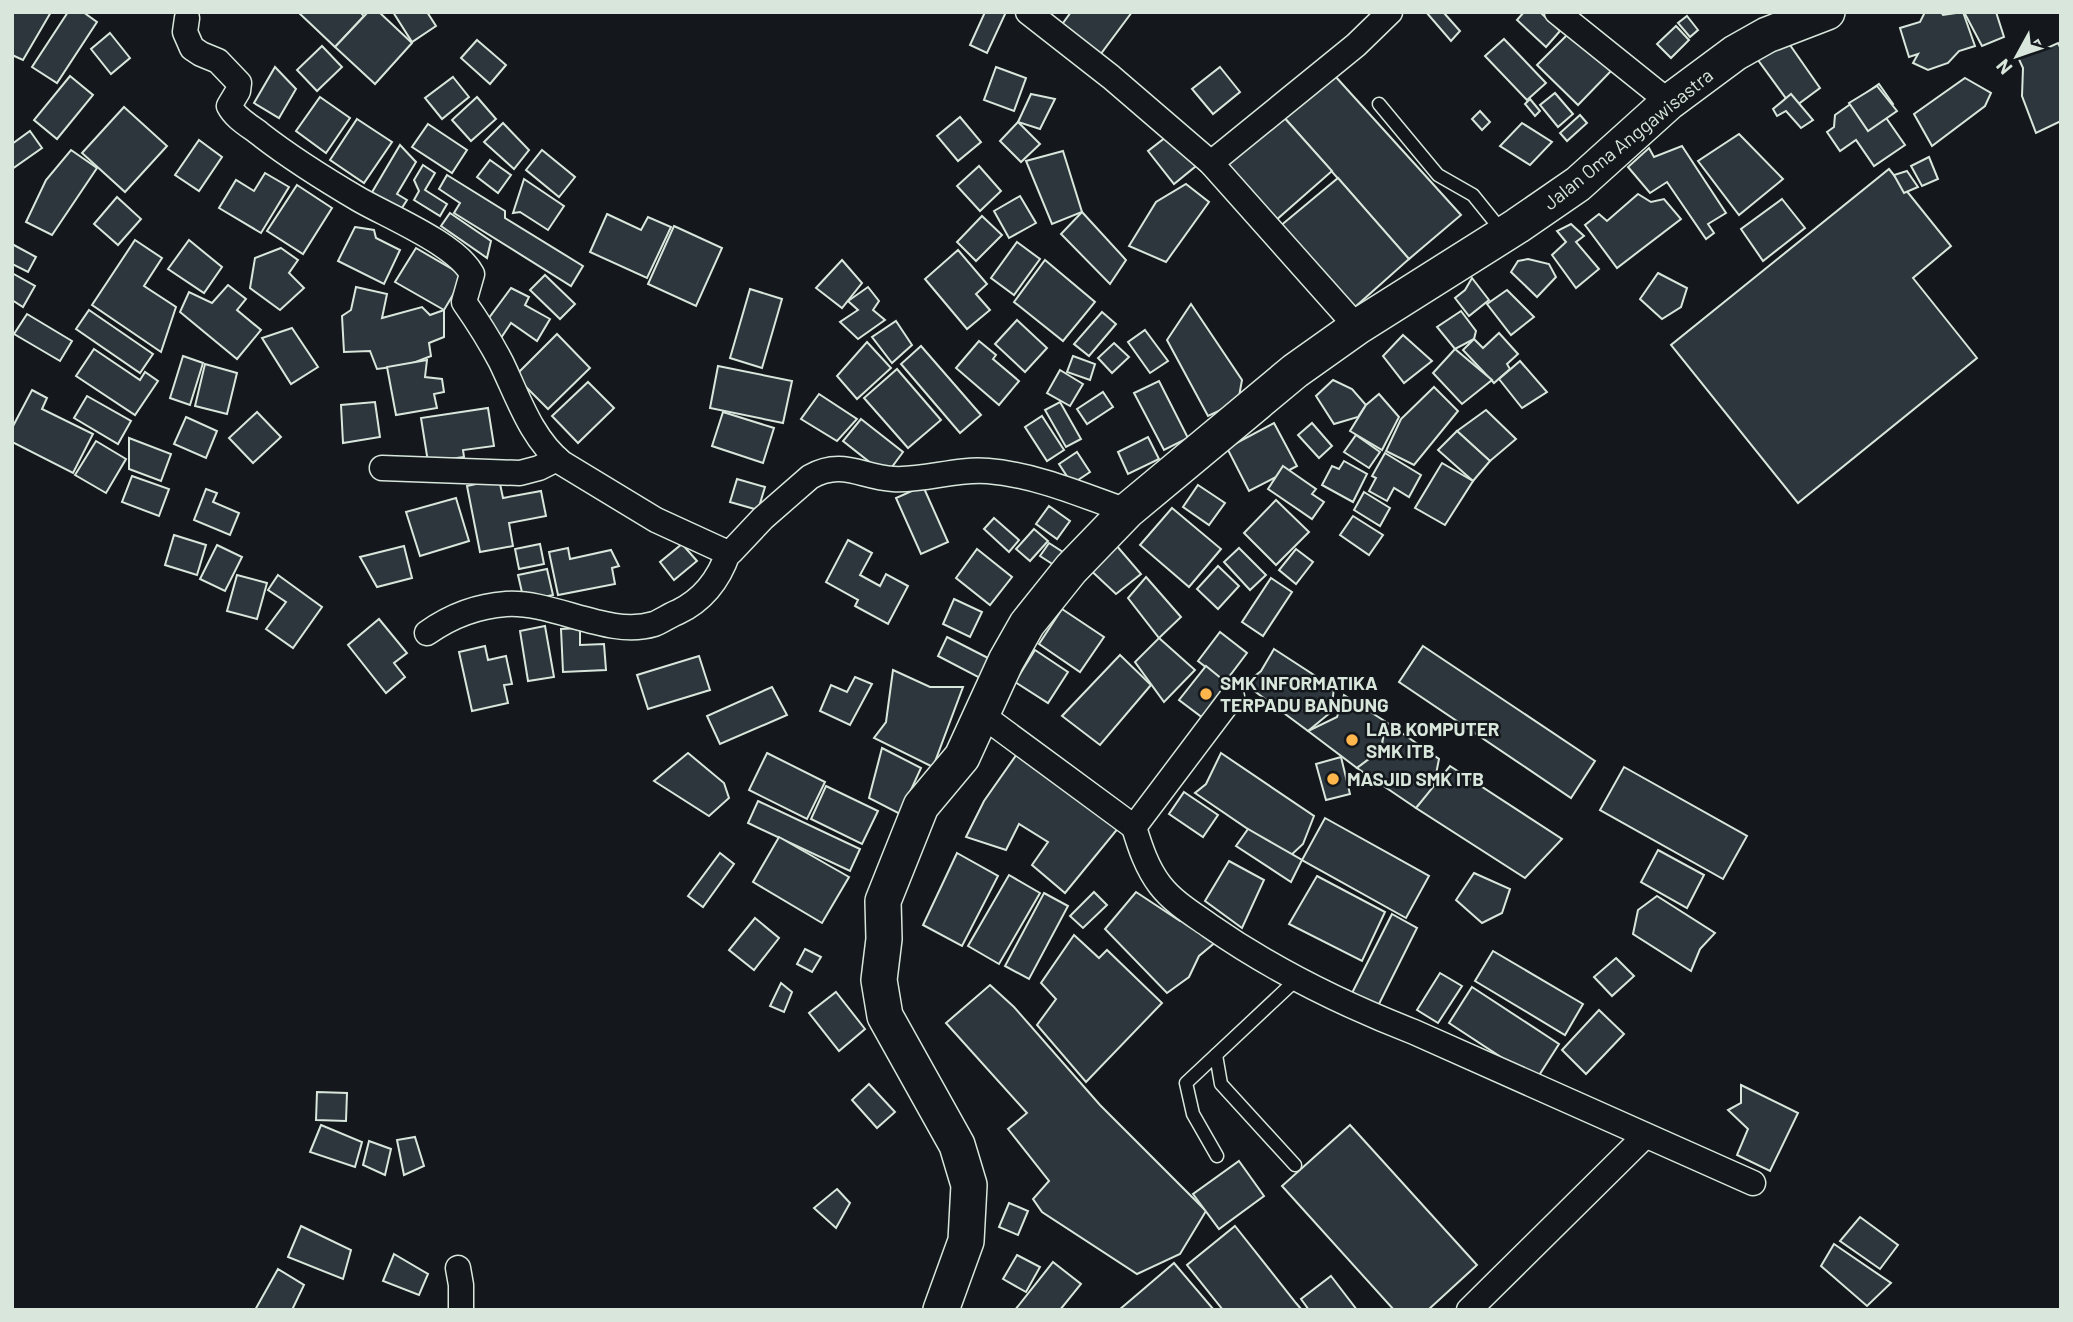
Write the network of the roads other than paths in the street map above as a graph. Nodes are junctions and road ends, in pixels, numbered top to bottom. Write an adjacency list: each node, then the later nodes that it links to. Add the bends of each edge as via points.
1 (1028, 12): 8 (street)
2 (1390, 12): 8 (street)
3 (1557, 12): 6 (street)
4 (1827, 12): 6 (main road, Jalan Oma Anggawisastra, via 1735,53)
5 (187, 18): 11 (street, via 185,32 192,48 218,61 239,83 229,106 236,116 289,156 465,263 472,274 464,302 492,345 537,435)
6 (1669, 102): 9 (main road, Jalan Oma Anggawisastra, via 1578,184)
7 (1379, 104): 9 (lane, via 1438,175 1473,195)
8 (1211, 163): 10 (street)
9 (1505, 234): 10 (main road, Jalan Oma Anggawisastra)
10 (1357, 327): 13 (main road, Jalan Oma Anggawisastra, via 1295,371)
11 (557, 459): 12 (street, via 520,473); 14 (street, via 656,520)
12 (382, 468)
13 (1127, 511): 14 (street, via 1039,480 989,471 895,479 837,468 810,477); 17 (main road, Jalan Oma Anggawisastra, via 1027,624)
14 (728, 553): 15 (street, via 710,588 685,608 653,624 619,627 508,604 447,619)
15 (428, 633)
16 (1232, 697): 18 (street)
17 (982, 715): 18 (street); 27 (main road, Jalan Oma Anggawisastra, via 962,757 921,806 883,901 879,980 885,1016 957,1145 969,1185 966,1241)
18 (1134, 827): 19 (street, via 1147,863 1173,898 1231,941)
19 (1298, 978): 20 (lane); 21 (street, via 1356,1010)
20 (1216, 1055): 22 (lane, via 1186,1083 1193,1114); 23 (lane, via 1220,1084)
21 (1645, 1136): 24 (street); 28 (street)
22 (1217, 1156)
23 (1295, 1165)
24 (1753, 1183)
25 (458, 1268): 26 (street)
26 (461, 1310)
27 (941, 1310)
28 (1469, 1310)

